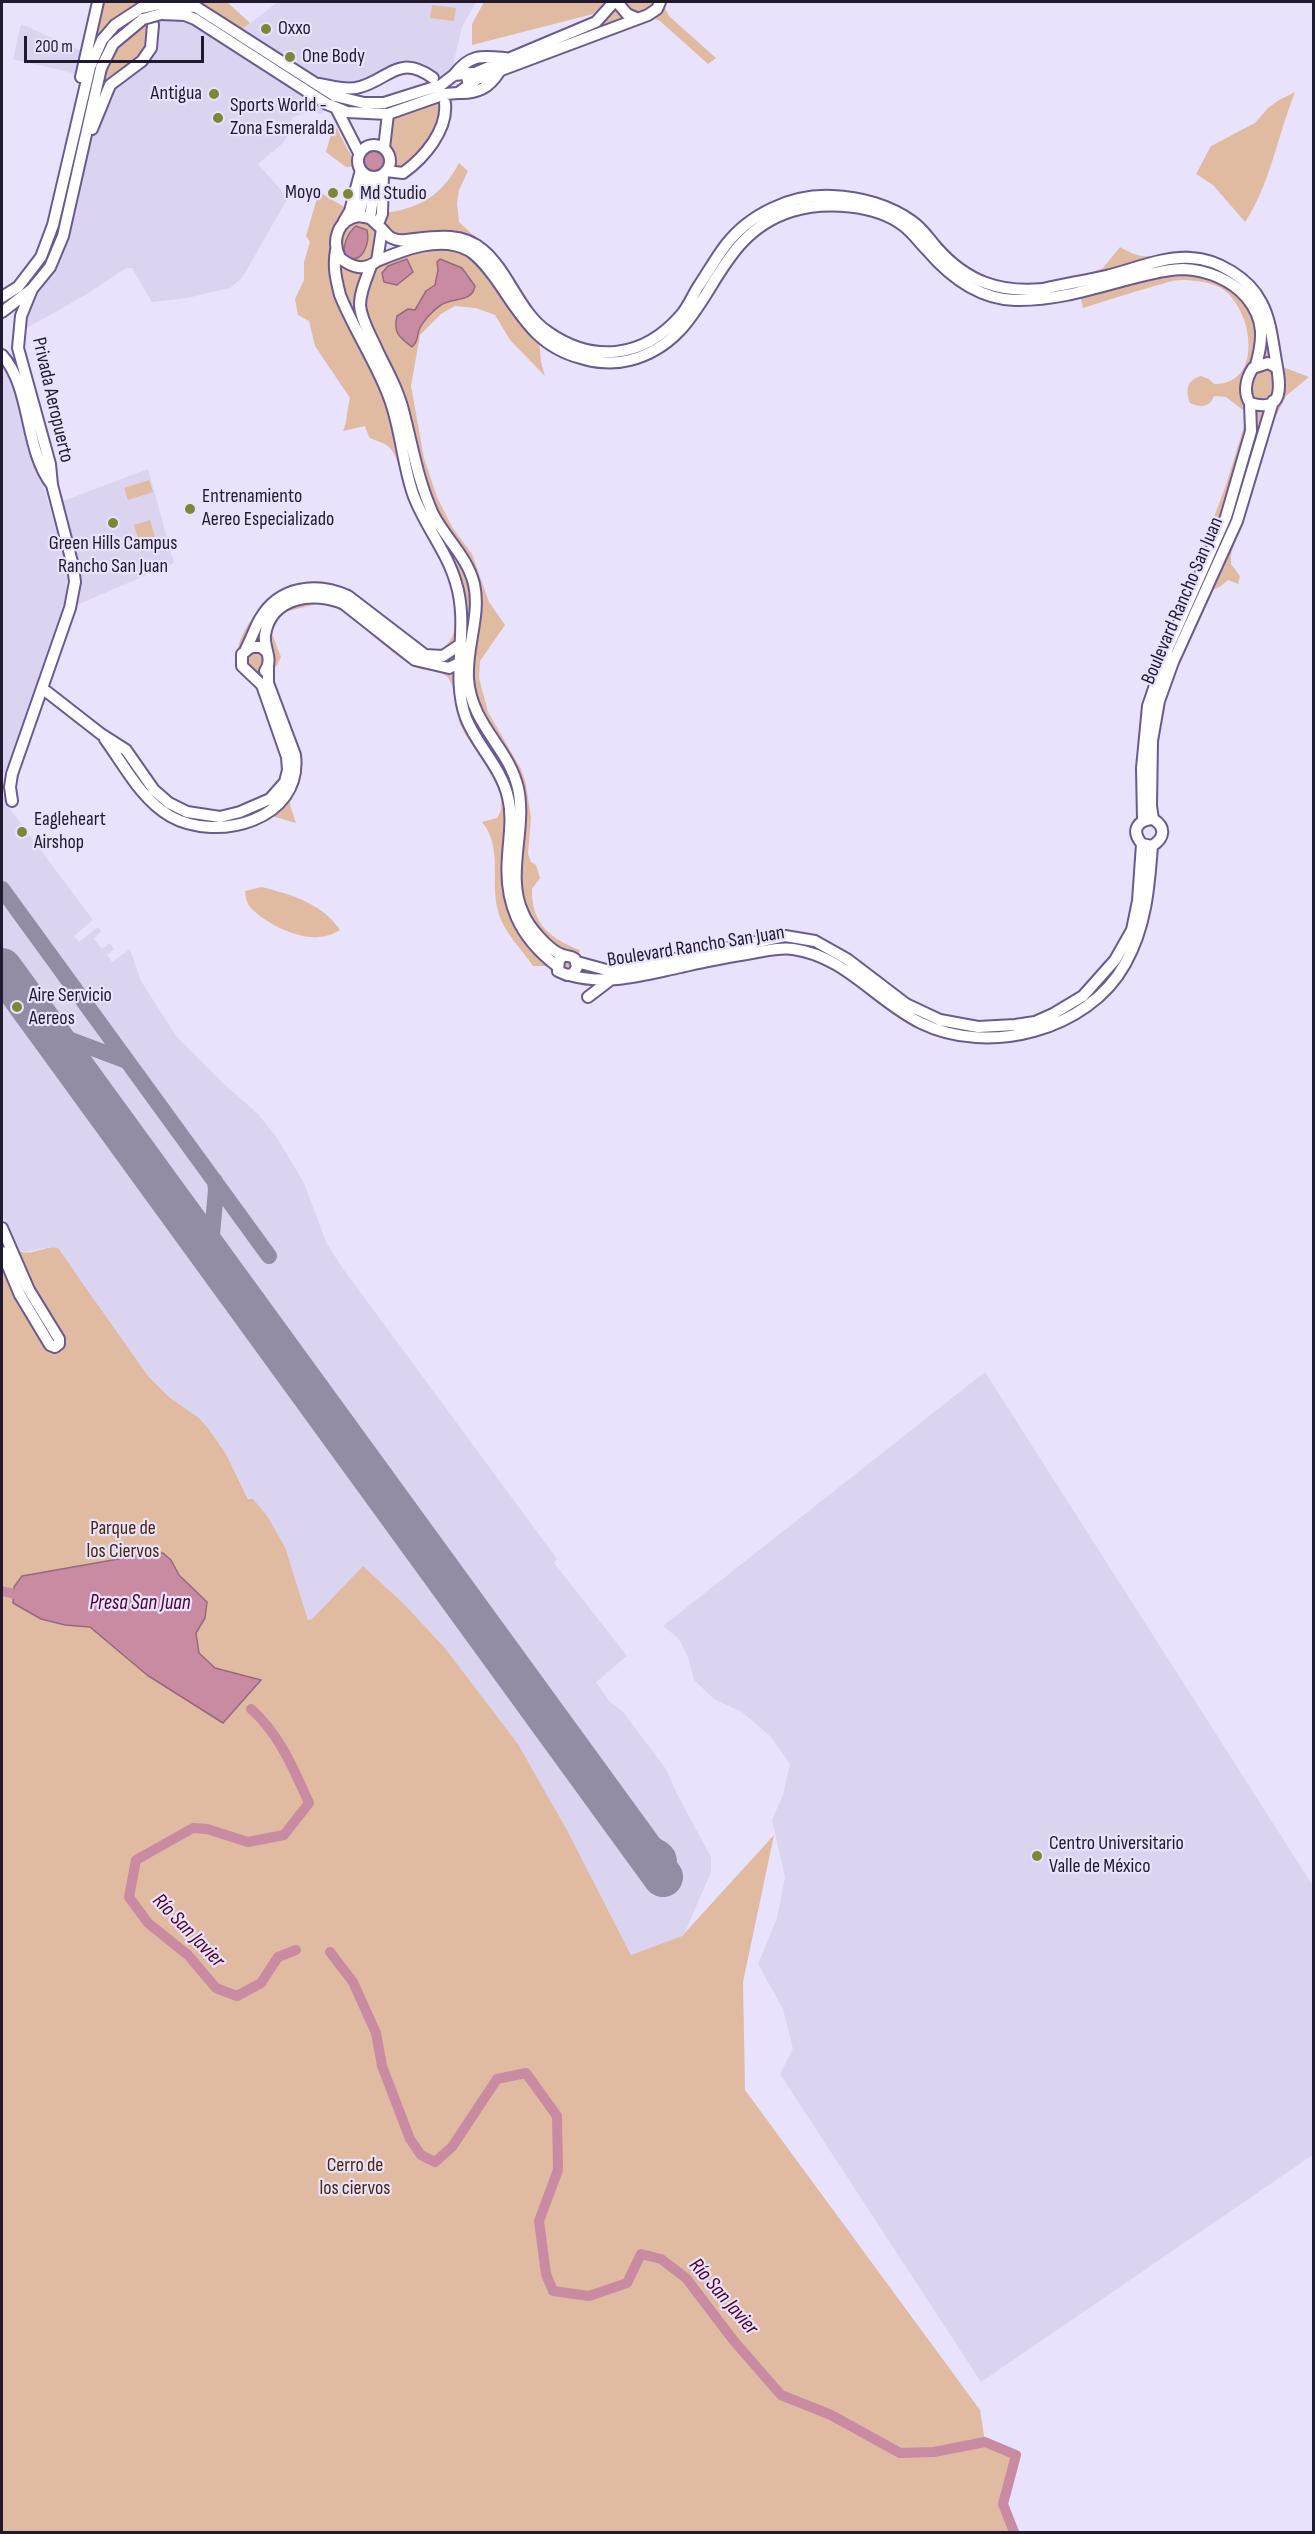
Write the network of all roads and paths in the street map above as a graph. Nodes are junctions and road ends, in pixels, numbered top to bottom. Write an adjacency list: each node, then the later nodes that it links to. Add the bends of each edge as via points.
1 (98, 2): 16 (street, via 75,104)
2 (616, 2): 7 (street); 8 (street, via 596,22)
3 (660, 2): 7 (street, via 652,13)
4 (192, 4): 6 (street); 11 (street)
5 (143, 9): 6 (street, bridge); 16 (street, via 115,25 102,40); 19 (street, via 107,55 96,85); 19 (street, via 153,25 152,48 110,85)
6 (160, 9): 14 (street, via 195,19)
7 (636, 18): 9 (street)
8 (505, 58): 10 (street); 10 (street, via 469,59)
9 (499, 72): 10 (street); 13 (street, via 482,89)
10 (473, 76): 12 (street); 13 (street)
11 (314, 83): 12 (street, via 335,96 364,104); 12 (street, via 357,88 390,71 410,67 422,70)
12 (441, 90): 13 (street); 15 (street); 20 (street, via 446,111 440,131 429,146 403,173)
13 (458, 93)
14 (336, 108): 15 (street); 18 (street)
15 (388, 114): 17 (street)
16 (76, 122): 29 (street, via 54,225 41,257 18,287)
17 (384, 148): 18 (street, via 372,144); 20 (street, via 390,159)
18 (359, 153): 20 (street, via 358,164)
19 (79, 166): 28 (street, via 63,236 50,267)
20 (375, 174): 21 (street); 21 (street)
21 (370, 188): 22 (street); 22 (street)
22 (369, 217): 23 (street, Boulevard Rancho San Juan, via 344,221 337,234); 25 (street, Boulevard Rancho San Juan); 27 (street, Boulevard Rancho San Juan, via 391,238 400,241 452,236 471,242 496,264 544,330 569,345 599,352 635,349 668,329 683,314 725,245 742,227 760,214 798,199 854,198 894,209 913,222)
23 (336, 250): 25 (street, via 340,258 354,267); 37 (street, Boulevard Rancho San Juan, via 334,262 340,295 390,397 414,494 456,581 463,616)
24 (1201, 259): 26 (street); 27 (street, Boulevard Rancho San Juan, via 1178,258 1103,277 1021,291); 33 (street, Boulevard Rancho San Juan, via 1224,267 1246,283 1261,302)
25 (374, 264): 27 (street, Boulevard Rancho San Juan, via 424,245 467,250 493,274 539,339 568,355 606,362 627,361 662,346 692,319 739,244 771,219 811,207 833,205 888,216 904,226 949,274); 40 (street, Boulevard Rancho San Juan, via 361,294 363,317 398,393 423,492 464,559 474,585 476,607)
26 (1199, 272): 27 (street, Boulevard Rancho San Juan, via 1180,269 1074,294 1014,300 991,296); 32 (street, Boulevard Rancho San Juan, via 1228,282 1250,301 1261,330)
27 (971, 283)
28 (32, 289): 30 (street); 36 (street, Privada Aeropuerto, via 21,316 18,348 50,464)
29 (2, 297)
30 (2, 312)
31 (2, 355): 36 (street, Privada Aeropuerto, via 13,372 41,468)
32 (1256, 365): 33 (street, via 1268,363); 35 (street, Boulevard Rancho San Juan, via 1246,384)
33 (1277, 368): 34 (street, Boulevard Rancho San Juan, via 1281,386)
34 (1273, 401): 35 (street, via 1265,405); 48 (street, Boulevard Rancho San Juan, via 1237,520 1162,692 1152,741)
35 (1250, 403): 48 (street, Boulevard Rancho San Juan, via 1251,431 1226,517 1168,648 1148,706 1142,768)
36 (52, 485): 45 (street, Privada Aeropuerto, via 75,582)
37 (461, 644): 41 (street); 42 (street, Boulevard Rancho San Juan)
38 (246, 649): 39 (street, via 256,646); 41 (street, via 270,606 284,595 315,587 348,596 419,652); 44 (street, via 240,660)
39 (266, 651): 41 (street, via 264,638 274,614 301,597 315,596 344,604 415,660); 43 (street)
40 (469, 656): 42 (street); 50 (street, Boulevard Rancho San Juan, via 468,677 476,713 517,786 521,832 515,886 522,913 545,943)
41 (442, 661): 42 (street, via 449,668)
42 (460, 664): 52 (street, Boulevard Rancho San Juan, via 466,718 501,776 509,802 507,887 517,919 537,949)
43 (268, 667): 44 (street, via 257,675); 47 (street, via 268,682 295,756 297,768 291,789 273,810 245,823 187,823)
44 (250, 674): 47 (street, via 262,685 287,757 285,782 270,799 240,812 220,817)
45 (42, 688): 46 (street, Privada Aeropuerto, via 12,774); 47 (street, via 126,750 154,790)
46 (12, 801)
47 (177, 813)
48 (1148, 819): 49 (street, Boulevard Rancho San Juan, via 1138,824 1136,831 1137,838); 49 (street, Boulevard Rancho San Juan, via 1161,824 1163,832 1160,841)
49 (1147, 845): 51 (street, Boulevard Rancho San Juan, via 1132,930 1115,960 1083,996 1035,1022 978,1027 940,1020 906,1004 847,959 815,941 784,936 627,969 610,971); 54 (street, Boulevard Rancho San Juan, via 1149,896 1141,929 1125,965 1089,1004 1028,1033 987,1037 952,1033 923,1024 880,998 846,969 790,949)
50 (563, 956): 51 (street, Boulevard Rancho San Juan, via 572,956); 52 (street)
51 (577, 962): 53 (street, via 575,971)
52 (557, 966): 53 (street, Boulevard Rancho San Juan, via 562,974)
53 (569, 975): 54 (street, Boulevard Rancho San Juan)
54 (610, 980): 55 (street)
55 (588, 997)
56 (2, 1228): 57 (street, via 24,1280 59,1339 55,1347 50,1345 20,1295)
57 (2, 1252)

